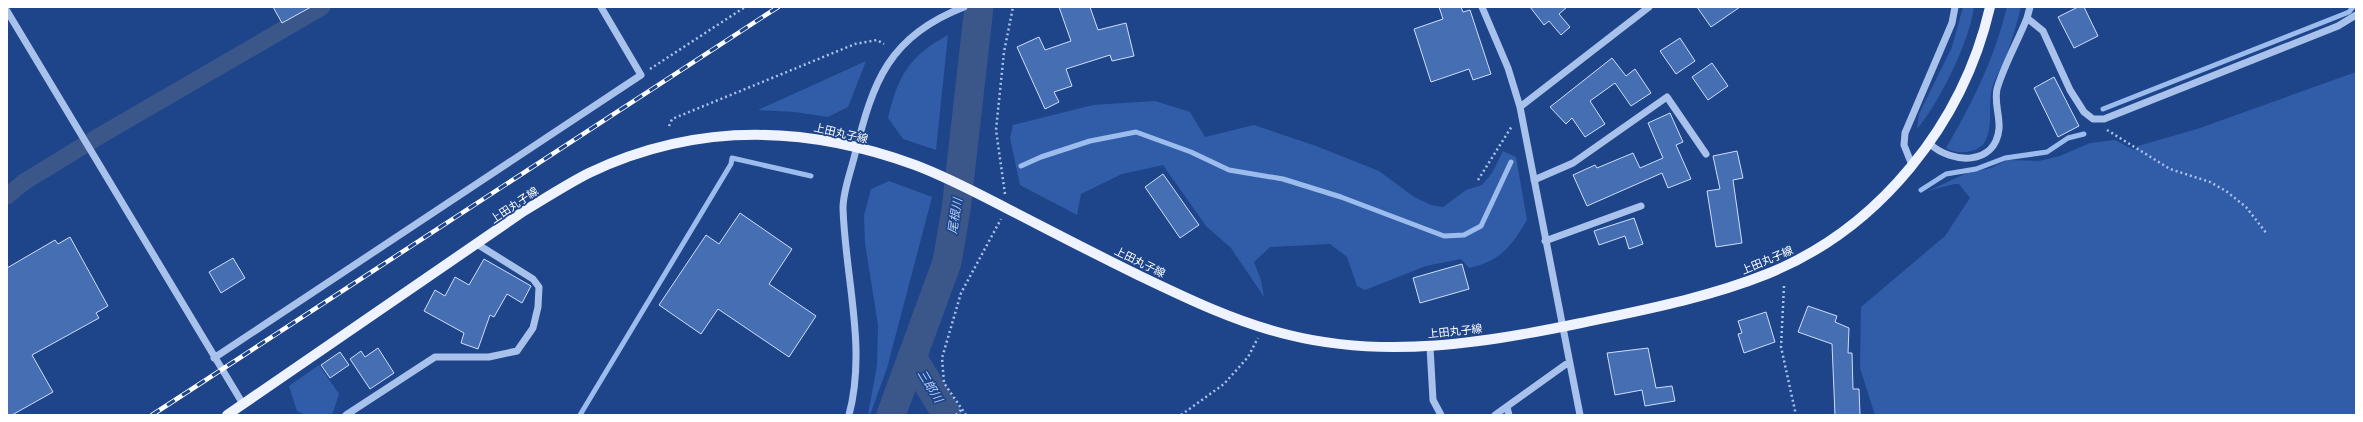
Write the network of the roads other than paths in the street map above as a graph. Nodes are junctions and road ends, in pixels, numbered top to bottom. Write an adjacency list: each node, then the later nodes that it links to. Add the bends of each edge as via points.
1 (601, 7): 22 (street, via 641,75)
2 (964, 7): 13 (street, via 924,25 896,52 881,75 874,92)
3 (1482, 7): 11 (street, via 1508,68)
4 (1649, 7): 11 (street)
5 (1955, 7): 15 (street, via 1952,23 1905,132 1905,150)
6 (1990, 7): 12 (main road, 上田丸子線, via 1982,38 1964,83)
7 (2030, 7): 10 (street)
8 (7, 11): 22 (street)
9 (2356, 15): 10 (street, via 2330,29 2098,120 2084,112 2070,90 2043,31)
10 (2027, 18): 12 (street, via 1997,93 1995,103 1999,129 1994,144 1984,153 1967,159 1945,156)
11 (1520, 107): 16 (street)
12 (1930, 144): 15 (main road, 上田丸子線)
13 (857, 148): 19 (main road, 上田丸子線, via 811,138 769,134 725,135 677,142 614,162 590,173 524,211); 21 (main road, 上田丸子線, via 935,173 1202,306 1262,327 1290,335 1359,346); 28 (street, via 843,205 857,359)
14 (1706, 154): 16 (street, via 1667,97 1574,162)
15 (1912, 165): 20 (main road, 上田丸子線, via 1842,231 1807,255 1781,268 1698,296)
16 (1534, 180): 18 (street)
17 (1641, 206): 18 (street)
18 (1546, 241): 20 (street)
19 (477, 244): 24 (main road, 上田丸子線); 27 (street, via 533,279 539,287 534,328 526,341 509,355 435,356)
20 (1563, 327): 21 (main road, 上田丸子線); 23 (street)
21 (1430, 347): 29 (street, via 1433,400)
22 (214, 358): 24 (street)
23 (1569, 362): 25 (street); 32 (street)
24 (242, 404): 26 (main road, 上田丸子線)
25 (1507, 407): 30 (street); 31 (street)
26 (227, 415)
27 (346, 415)
28 (849, 415)
29 (1441, 415)
30 (1495, 415)
31 (1509, 415)
32 (1580, 415)

